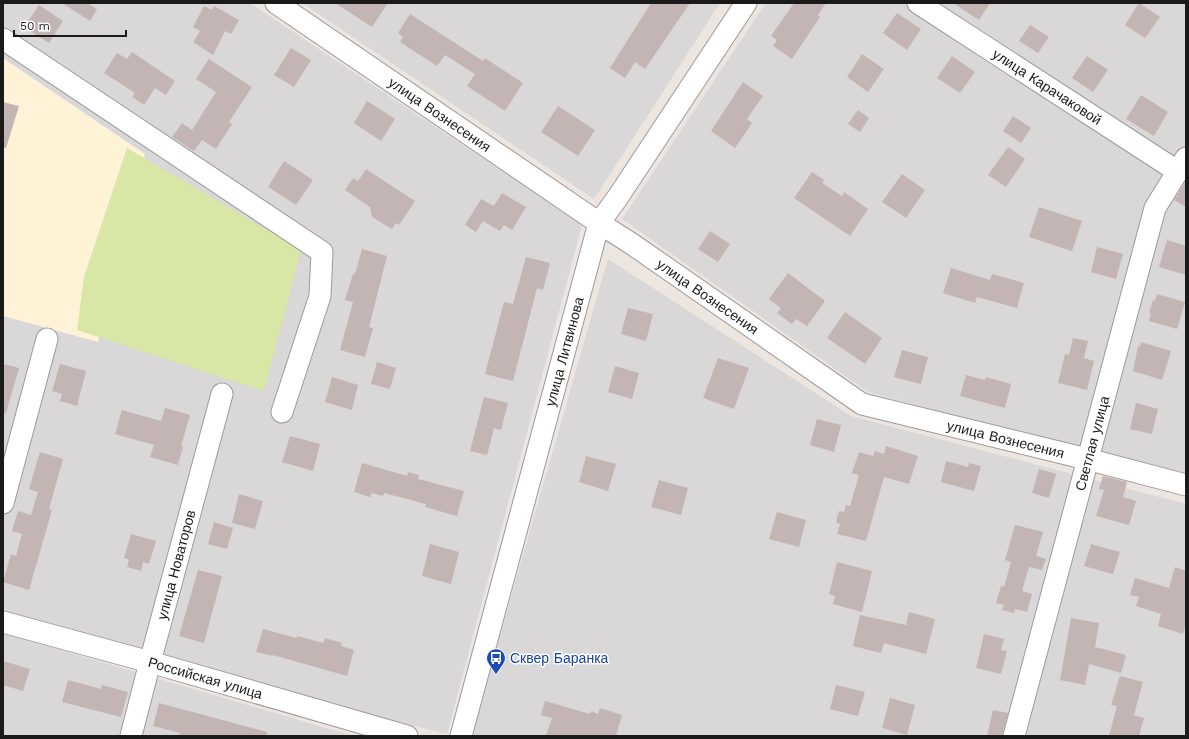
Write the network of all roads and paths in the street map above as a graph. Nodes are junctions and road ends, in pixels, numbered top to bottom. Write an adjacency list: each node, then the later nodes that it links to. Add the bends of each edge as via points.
1 (276, 3): 6 (street, улица Вознесения)
2 (746, 3): 6 (street, улица Литвинова)
3 (918, 3): 5 (street, улица Карачаковой)
4 (3, 40): 9 (street, via 322,252 320,296)
5 (1182, 164): 10 (street, Светлая улица, via 1155,208)
6 (599, 223): 10 (street, улица Вознесения, via 639,248 862,404); 17 (street, улица Литвинова)
7 (47, 339): 12 (street)
8 (222, 394): 14 (street, улица Новаторов)
9 (282, 412)
10 (1087, 458): 11 (street, улица Вознесения); 18 (street, Светлая улица)
11 (1186, 485)
12 (3, 503)
13 (3, 622): 14 (street, Российская улица)
14 (150, 662): 15 (street, улица Новаторов); 16 (street, Российская улица)
15 (131, 736)
16 (407, 736)
17 (461, 736)
18 (1014, 736)

